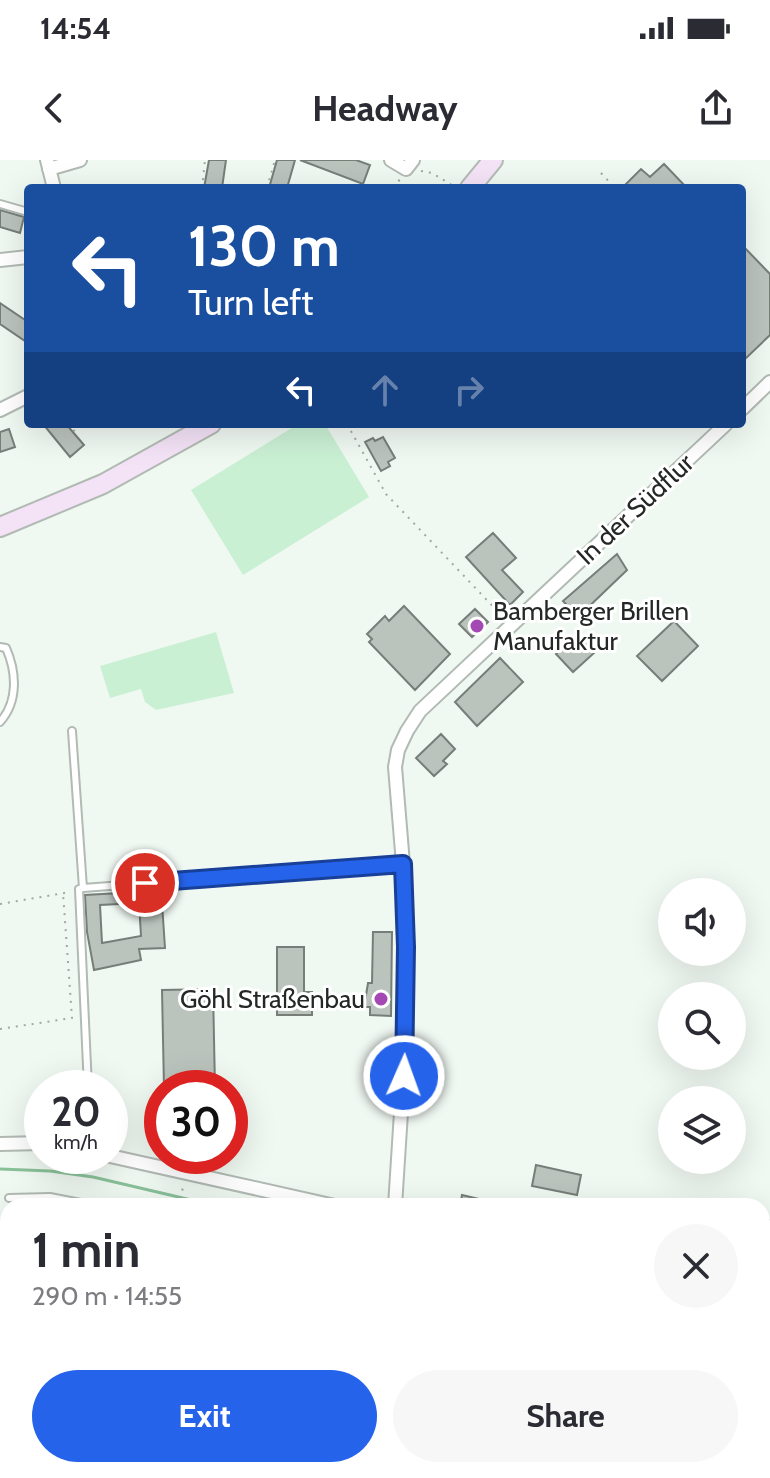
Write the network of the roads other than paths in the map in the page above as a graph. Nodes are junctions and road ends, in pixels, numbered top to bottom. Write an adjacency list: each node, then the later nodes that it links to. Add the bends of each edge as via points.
1 (80, 160): 5 (street)
2 (391, 160): 6 (street)
3 (493, 160): 8 (street)
4 (508, 160): 9 (street)
5 (48, 164): 7 (street)
6 (410, 165)
7 (53, 184)
8 (473, 184)
9 (488, 184)
10 (0, 204): 11 (lane)
11 (24, 211)
12 (24, 257): 13 (street)
13 (0, 260)
14 (770, 382): 16 (street)
15 (24, 398): 17 (street)
16 (746, 405)
17 (0, 410)
18 (181, 428): 21 (street, via 86,480)
19 (204, 428): 22 (street, via 103,484)
20 (722, 428): 26 (street, In der Südflur, via 420,711 398,750 395,767)
21 (0, 516)
22 (0, 527)
23 (0, 647): 24 (lane, via 11,659 14,692 11,709)
24 (0, 722)
25 (72, 731): 27 (lane)
26 (403, 864): 27 (lane); 35 (street, In der Südflur, via 405,1050)
27 (81, 888): 28 (lane)
28 (87, 1070)
29 (24, 1143): 30 (street)
30 (0, 1144)
31 (128, 1160): 34 (street)
32 (9, 1198): 33 (lane)
33 (55, 1198)
34 (299, 1198)
35 (396, 1198)

